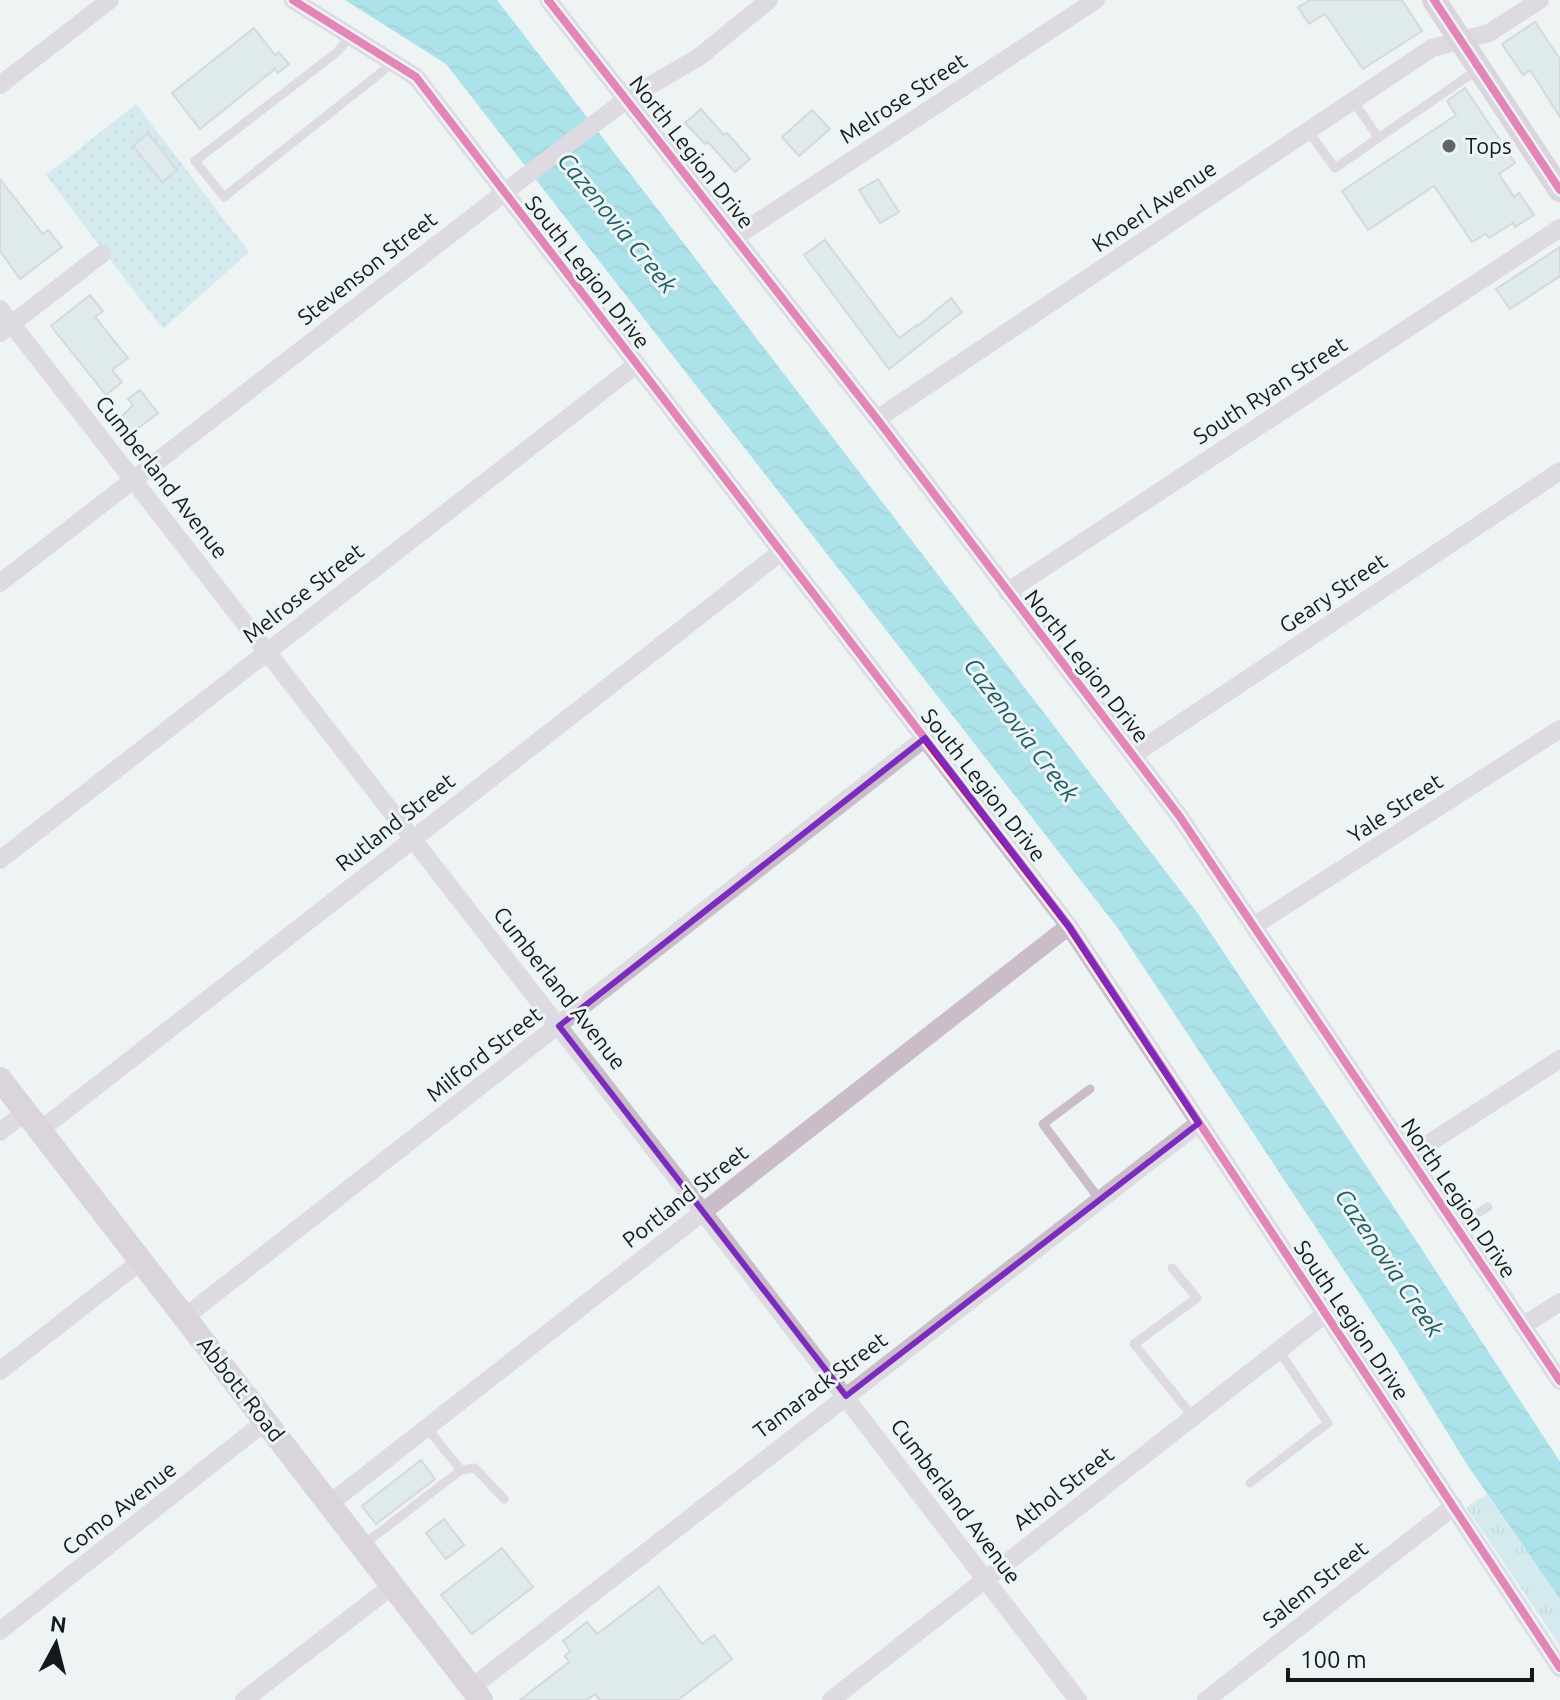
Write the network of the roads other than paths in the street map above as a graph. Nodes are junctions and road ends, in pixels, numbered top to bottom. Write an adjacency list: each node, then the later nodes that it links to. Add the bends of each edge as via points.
1 (110, 0): 12 (street)
2 (293, 0): 8 (street, South Legion Drive)
3 (548, 0): 14 (street, North Legion Drive)
4 (769, 0): 14 (street, Stevenson Street, via 699,57)
5 (1096, 0): 20 (street, Melrose Street)
6 (1434, 0): 9 (street)
7 (1540, 0): 9 (street, Knoerl Avenue, via 1489,33)
8 (351, 36): 10 (street, South Legion Drive); 10 (lane, via 195,161 224,197)
9 (1461, 40): 11 (street); 13 (street, Knoerl Avenue, via 1432,48)
10 (393, 63): 17 (street, South Legion Drive, via 416,77)
11 (1480, 68): 16 (lane); 18 (street)
12 (0, 85)
13 (1354, 102): 15 (street, Knoerl Avenue); 16 (lane)
14 (620, 104): 17 (street, Stevenson Street); 20 (street, North Legion Drive)
15 (1309, 132): 16 (lane, via 1335,168); 24 (street, Knoerl Avenue)
16 (1378, 137)
17 (509, 188): 23 (street, South Legion Drive); 26 (street, Stevenson Street)
18 (1560, 190)
19 (1560, 228): 29 (street, South Ryan Street)
20 (735, 237): 24 (street, North Legion Drive)
21 (102, 254): 22 (street)
22 (4, 322): 26 (street, Cumberland Avenue)
23 (637, 364): 27 (street, South Legion Drive); 30 (street, Melrose Street)
24 (877, 419): 29 (street, North Legion Drive)
25 (1560, 471): 33 (street, Geary Street)
26 (133, 479): 28 (street, Stevenson Street); 30 (street, Cumberland Avenue)
27 (781, 552): 32 (street, South Legion Drive); 34 (street, Rutland Street)
28 (0, 583)
29 (1007, 592): 33 (street, North Legion Drive)
30 (267, 651): 34 (street, Cumberland Avenue); 35 (street, Melrose Street)
31 (1560, 729): 36 (street, Yale Street)
32 (925, 738): 37 (street, South Legion Drive); 38 (street, Milford Street)
33 (1133, 755): 36 (street, North Legion Drive)
34 (413, 839): 38 (street, Cumberland Avenue); 42 (street, Rutland Street)
35 (0, 860)
36 (1255, 925): 45 (street, North Legion Drive)
37 (1069, 926): 43 (street, South Legion Drive); 48 (street, Portland Street)
38 (559, 1026): 48 (street, Cumberland Avenue); 54 (street, Milford Street)
39 (1560, 1059): 45 (street)
40 (0, 1079): 42 (street, Abbott Road)
41 (1090, 1089): 46 (lane, via 1043,1124)
42 (32, 1121): 44 (street, Rutland Street); 50 (street, Abbott Road)
43 (1199, 1123): 46 (street, Tamarack Street); 53 (street, South Legion Drive)
44 (0, 1132)
45 (1409, 1156): 49 (street, North Legion Drive)
46 (1100, 1200): 59 (street, Tamarack Street)
47 (1488, 1207): 49 (lane)
48 (703, 1212): 59 (street, Cumberland Avenue); 62 (street, Portland Street)
49 (1456, 1226): 55 (street, North Legion Drive)
50 (141, 1261): 54 (street, Abbott Road); 57 (street)
51 (1172, 1268): 60 (lane, via 1197,1298 1134,1344)
52 (1560, 1302): 55 (street)
53 (1325, 1314): 56 (street, Athol Street); 67 (street, South Legion Drive)
54 (185, 1317): 61 (street, Abbott Road)
55 (1523, 1326): 58 (street, North Legion Drive)
56 (1279, 1351): 60 (street, Athol Street); 64 (lane, via 1328,1423)
57 (0, 1371)
58 (1560, 1381)
59 (846, 1396): 69 (street, Cumberland Avenue); 73 (street, Tamarack Street)
60 (1193, 1417): 69 (street, Athol Street)
61 (266, 1421): 66 (street, Abbott Road); 71 (street, Como Avenue)
62 (427, 1428): 63 (lane); 66 (street, Portland Street)
63 (461, 1470): 65 (lane, via 475,1468); 68 (lane)
64 (1250, 1483)
65 (504, 1499)
66 (329, 1504): 68 (street, Abbott Road)
67 (1454, 1506): 72 (street, South Legion Drive); 77 (street, Salem Street)
68 (363, 1545): 70 (street, Abbott Road)
69 (985, 1580): 75 (street, Athol Street); 76 (street, Cumberland Avenue)
70 (392, 1586): 73 (street, Abbott Road); 74 (street)
71 (0, 1631)
72 (1560, 1668)
73 (476, 1694)
74 (244, 1700)
75 (831, 1700)
76 (1078, 1700)
77 (1206, 1700)

